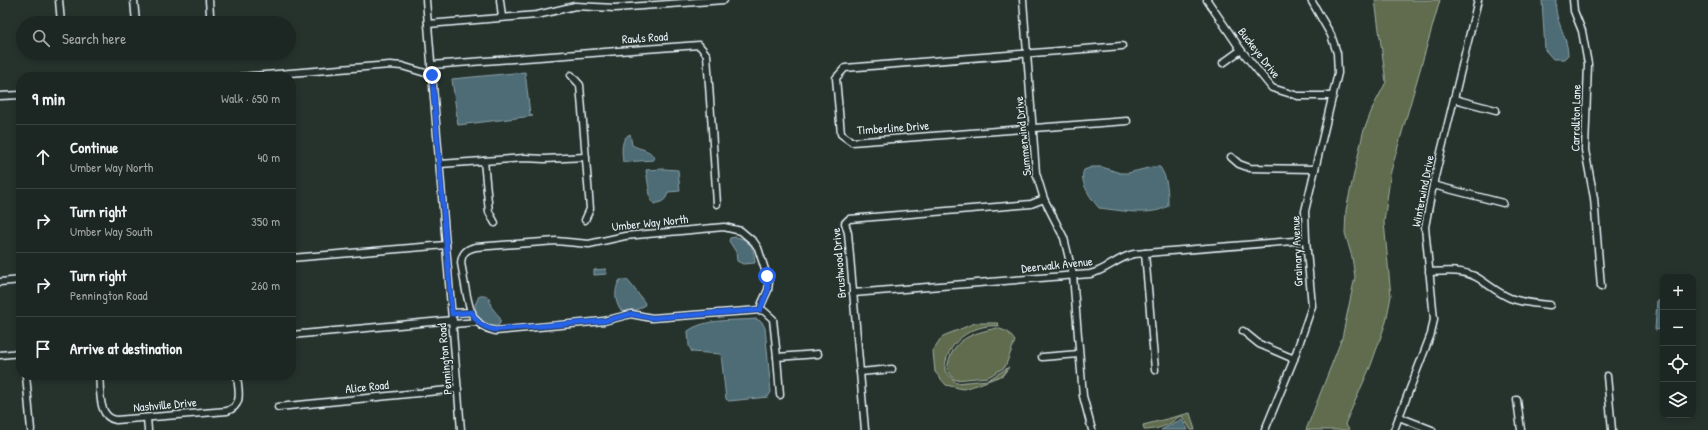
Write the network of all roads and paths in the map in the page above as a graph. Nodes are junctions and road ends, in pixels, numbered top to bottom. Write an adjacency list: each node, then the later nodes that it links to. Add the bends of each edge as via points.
1 (59, 0): 14 (street)
2 (134, 0): 15 (street)
3 (209, 0): 16 (street)
4 (426, 0): 18 (street, Pennington Road)
5 (500, 0): 17 (street)
6 (724, 0): 13 (street)
7 (1022, 0): 21 (street, Summerwind Drive)
8 (1207, 0): 20 (street, Buckeye Drive)
9 (1311, 0): 29 (street, Grainary Avenue, via 1331,34 1337,53 1338,73)
10 (1478, 0): 30 (street, Winterwind Drive)
11 (1573, 0): 53 (street, Carrollton Lane, via 1588,64 1585,150 1594,198)
12 (575, 3): 13 (street, via 615,8); 17 (street, via 538,15)
13 (648, 3)
14 (60, 16)
15 (135, 16)
16 (210, 16)
17 (502, 17): 18 (street)
18 (428, 24): 23 (street, Pennington Road)
19 (1122, 46): 21 (street, Timberline Drive)
20 (1241, 50): 22 (street); 29 (street, Buckeye Drive, via 1272,88 1298,96)
21 (1027, 54): 33 (street, Summerwind Drive); 33 (street, Timberline Drive, via 846,68 836,78 841,134 852,142)
22 (1223, 63)
23 (431, 65): 25 (street, Pennington Road); 42 (street, Rawls Road, via 699,45 707,55)
24 (296, 73): 25 (street, via 390,65)
25 (432, 75): 37 (street, Pennington Road)
26 (572, 75): 34 (street, via 580,85)
27 (16, 95): 28 (street)
28 (0, 96)
29 (1333, 96): 38 (street, Grainary Avenue)
30 (1454, 99): 31 (street); 39 (street, Winterwind Drive)
31 (1496, 110)
32 (1127, 121): 33 (street, Timberline Drive)
33 (1032, 128): 40 (street, Summerwind Drive, via 1036,173)
34 (586, 157): 36 (street); 43 (street, via 590,209)
35 (1231, 157): 38 (street, via 1239,164 1250,168)
36 (484, 161): 37 (street); 44 (street, via 489,212)
37 (440, 164): 46 (street, Pennington Road)
38 (1315, 169): 45 (street, Grainary Avenue, via 1305,211)
39 (1433, 185): 41 (street); 49 (street, Winterwind Drive, via 1425,226)
40 (1044, 199): 50 (street, Summerwind Drive, via 1064,238); 54 (street, Brushwood Drive, via 1031,204 849,219 845,223)
41 (1503, 203)
42 (717, 204)
43 (584, 220)
44 (495, 224)
45 (1306, 240): 47 (street, Deerwalk Avenue); 68 (street, Grainary Avenue, via 1312,306)
46 (446, 245): 48 (street); 58 (street, Pennington Road)
47 (1145, 253): 50 (street, Deerwalk Avenue, via 1123,256 1099,272); 70 (street)
48 (296, 258)
49 (1429, 272): 55 (street, via 1465,272 1511,298); 80 (street, Winterwind Drive, via 1434,319 1431,334)
50 (1074, 275): 54 (street, Deerwalk Avenue); 64 (street, Summerwind Drive)
51 (16, 280): 52 (street)
52 (0, 282)
53 (1601, 286)
54 (853, 293): 71 (street, Brushwood Drive)
55 (1550, 305)
56 (760, 310): 57 (street, Umber Way North, via 769,282 758,248 741,231 724,227 625,236 590,244 556,241 470,249 464,252 460,263); 59 (street, via 652,318 631,314 604,321 495,330 486,328); 66 (street, via 773,319)
57 (472, 312): 58 (street); 59 (street, Umber Way North)
58 (452, 319): 59 (street); 61 (street); 76 (street, Pennington Road)
59 (478, 322)
60 (1243, 331): 68 (street, via 1259,344)
61 (296, 335)
62 (16, 353): 65 (street)
63 (818, 354): 66 (street)
64 (1079, 354): 67 (street); 86 (street, Summerwind Drive, via 1083,396)
65 (0, 355)
66 (777, 357): 77 (street)
67 (1042, 357)
68 (1294, 359): 87 (street, Grainary Avenue)
69 (892, 369): 71 (street)
70 (1155, 370)
71 (860, 372): 85 (street, Brushwood Drive)
72 (1607, 376): 91 (street)
73 (26, 380): 82 (street)
74 (99, 380): 81 (street, Nashville Drive, via 104,415 116,420)
75 (237, 380): 81 (street, Nashville Drive, via 239,396 234,409)
76 (458, 389): 79 (street, Alice Road); 84 (street, Pennington Road)
77 (780, 394)
78 (1517, 400): 90 (street)
79 (278, 407)
80 (1399, 417): 88 (street, Winterwind Drive); 89 (street)
81 (147, 418): 83 (street)
82 (31, 430)
83 (148, 430)
84 (461, 430)
85 (865, 430)
86 (1092, 430)
87 (1266, 430)
88 (1394, 430)
89 (1432, 430)
90 (1521, 430)
91 (1612, 430)

